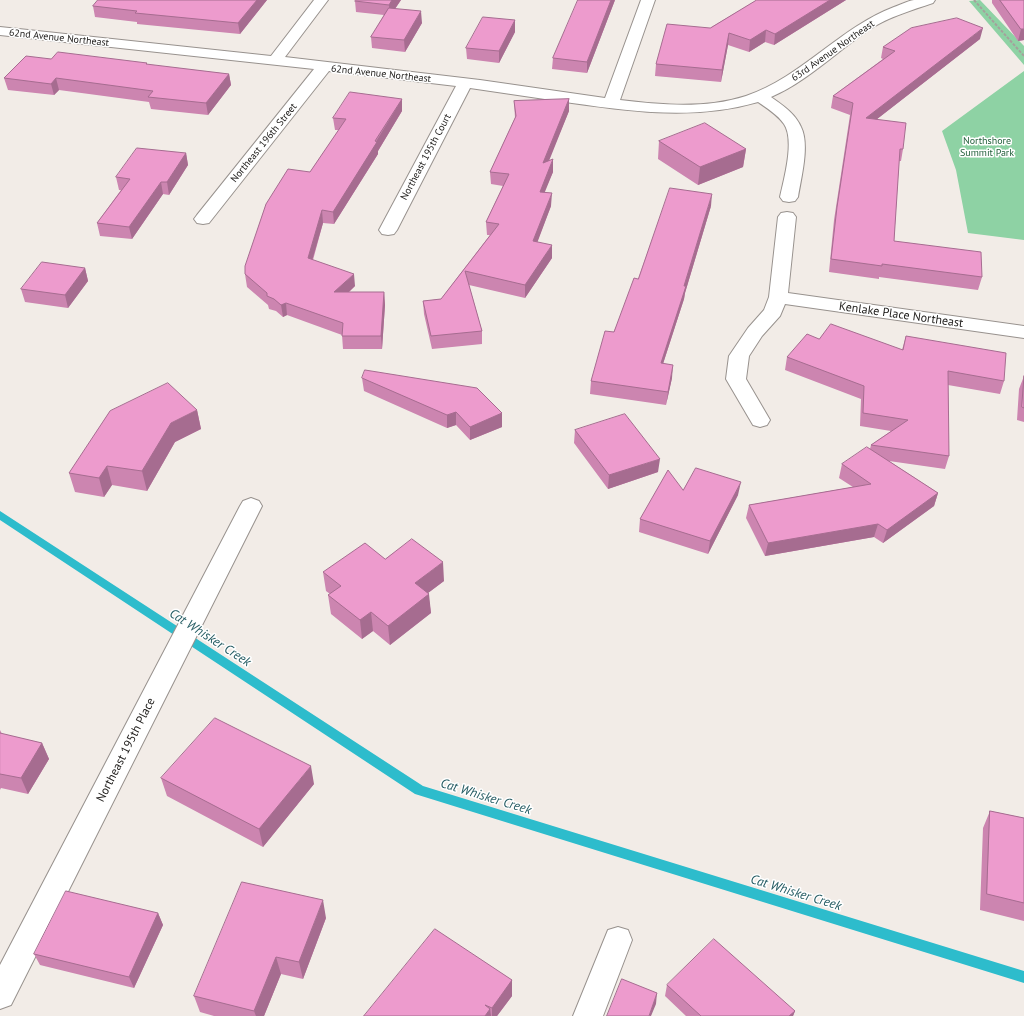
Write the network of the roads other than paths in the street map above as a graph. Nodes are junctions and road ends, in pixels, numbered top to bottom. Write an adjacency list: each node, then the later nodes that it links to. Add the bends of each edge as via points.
1 (321, 0): 5 (street)
2 (648, 0): 9 (street)
3 (928, 0): 8 (street, 63rd Avenue Northeast, via 868,25 787,82)
4 (0, 31): 5 (street, 62nd Avenue Northeast)
5 (274, 61): 6 (street, 62nd Avenue Northeast)
6 (324, 67): 7 (street, 62nd Avenue Northeast); 12 (street, Northeast 196th Street)
7 (465, 83): 9 (street, 62nd Avenue Northeast); 13 (street, Northeast 195th Court)
8 (760, 96): 9 (street, 62nd Avenue Northeast, via 735,104 691,108); 10 (street, via 794,126 795,161)
9 (611, 104)
10 (789, 197)
11 (787, 217): 14 (street)
12 (203, 219)
13 (388, 230)
14 (778, 297): 15 (street, Kenlake Place Northeast); 16 (street, via 774,312 755,332 739,356 736,379)
15 (1024, 332)
16 (760, 420)
17 (251, 506): 19 (street, Northeast 195th Place)
18 (618, 940): 20 (street)
19 (0, 995)
20 (588, 1016)

